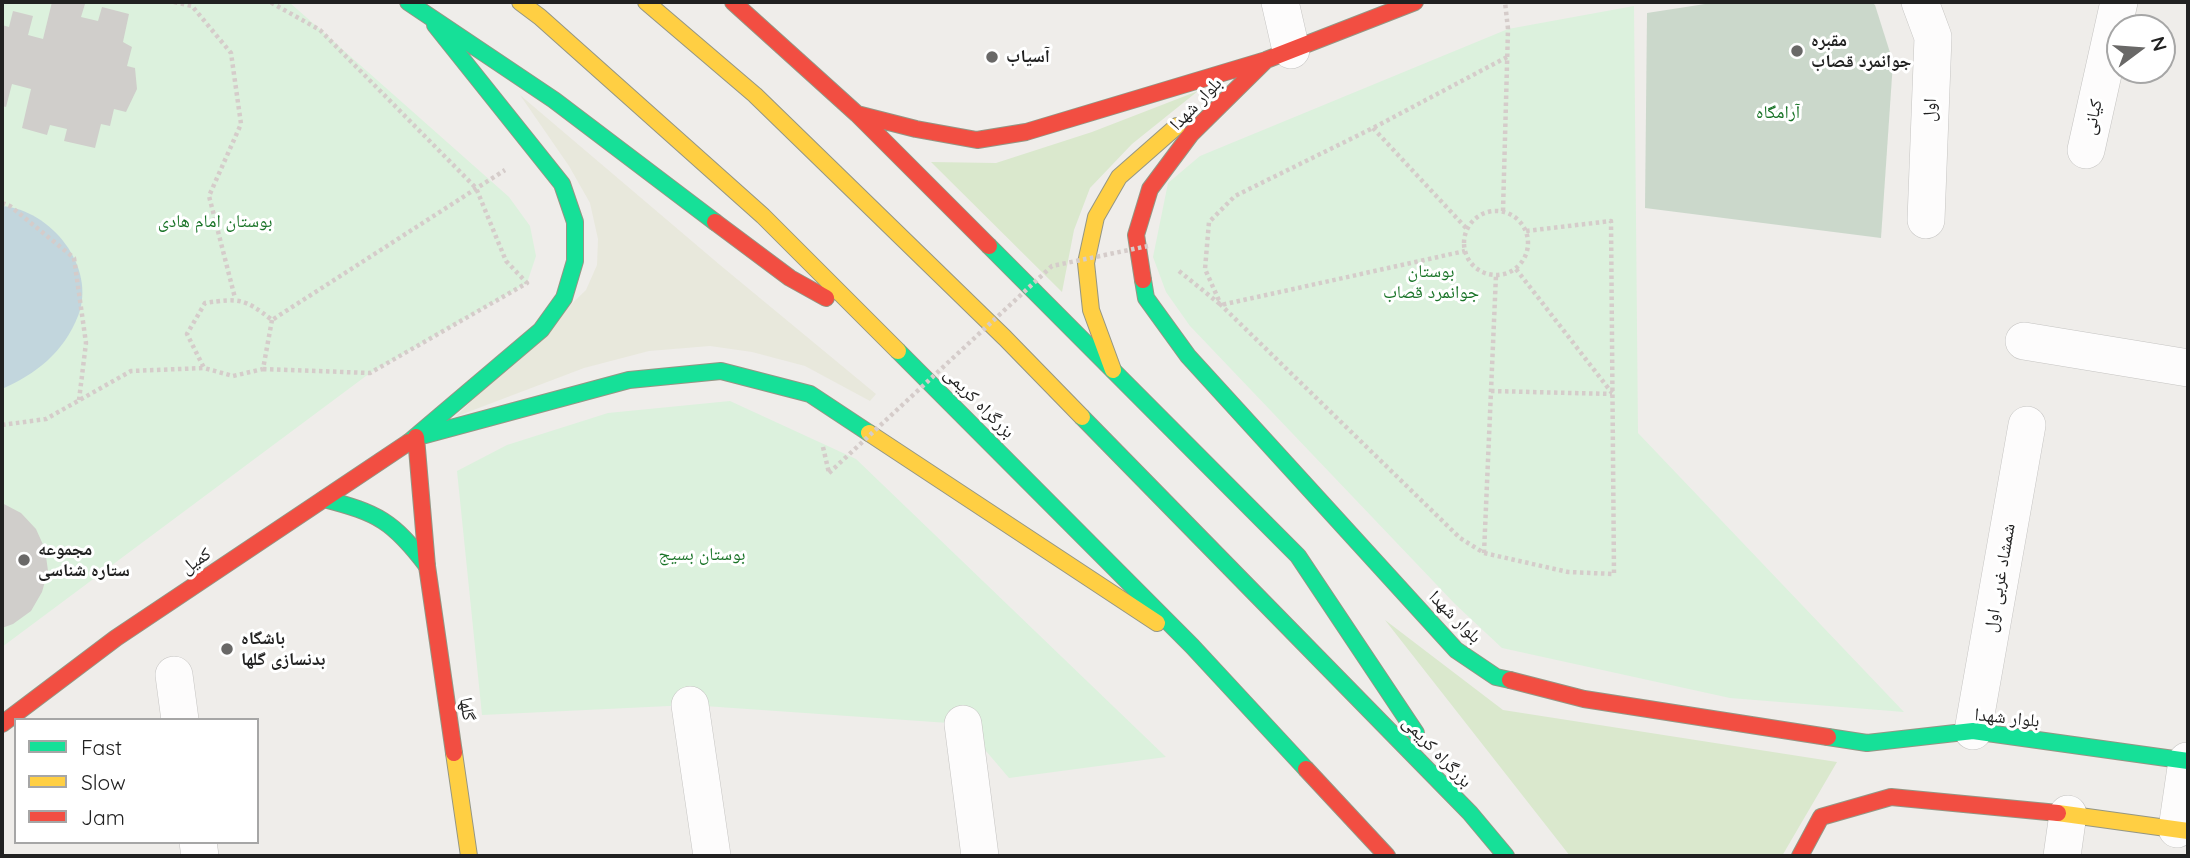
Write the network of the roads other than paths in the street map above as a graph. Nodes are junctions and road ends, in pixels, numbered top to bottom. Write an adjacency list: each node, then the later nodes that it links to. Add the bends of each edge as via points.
1 (408, 2): 9 (main road)
2 (520, 2): 14 (main road, بزرگراه کریمی, via 763,216)
3 (646, 2): 30 (main road, بزرگراه کریمی, via 755,95 986,319)
4 (733, 2): 11 (main road)
5 (1280, 2): 10 (street)
6 (1415, 2): 10 (main road)
7 (1920, 2): 13 (street, اول, via 1933,37)
8 (2119, 2): 12 (street, کیانی)
9 (425, 12): 14 (main road, via 554,100 790,278); 19 (main road, via 562,184 575,222 575,261 564,298 541,330)
10 (1278, 55): 11 (main road, via 1026,132 977,140); 17 (main road, via 1191,113 1119,177 1096,217 1086,264 1091,310); 28 (main road, بلوار شهدا, via 1191,134 1150,188 1136,235 1146,298 1188,356 1456,650 1496,677 1584,699 1867,743)
11 (857, 114): 17 (main road)
12 (2086, 150)
13 (1926, 220)
14 (869, 321): 22 (main road, بزرگراه کریمی)
15 (2024, 341): 16 (street)
16 (2188, 368)
17 (1113, 370): 30 (main road, via 1298,556)
18 (2027, 425): 28 (street, شمشاد غربی اول)
19 (416, 437): 20 (main road, کمیل); 21 (main road, گلها); 22 (main road, via 629,380 721,371 810,394)
20 (324, 499): 21 (main road, گلها, via 386,518); 26 (main road, کمیل, via 116,638)
21 (427, 566): 33 (main road, گلها)
22 (1192, 646): 36 (main road, بزرگراه کریمی)
23 (174, 675): 25 (street)
24 (690, 705): 34 (street)
25 (180, 718)
26 (2, 724)
27 (963, 724): 35 (street)
28 (1973, 731): 29 (main road, بلوار شهدا)
29 (2188, 761): 32 (street)
30 (1469, 813): 37 (main road, بزرگراه کریمی)
31 (2068, 814): 32 (main road); 38 (main road, via 1891,797 1821,817); 39 (street)
32 (2183, 830)
33 (469, 856)
34 (712, 856)
35 (981, 856)
36 (1387, 856)
37 (1506, 856)
38 (1800, 856)
39 (2062, 856)

